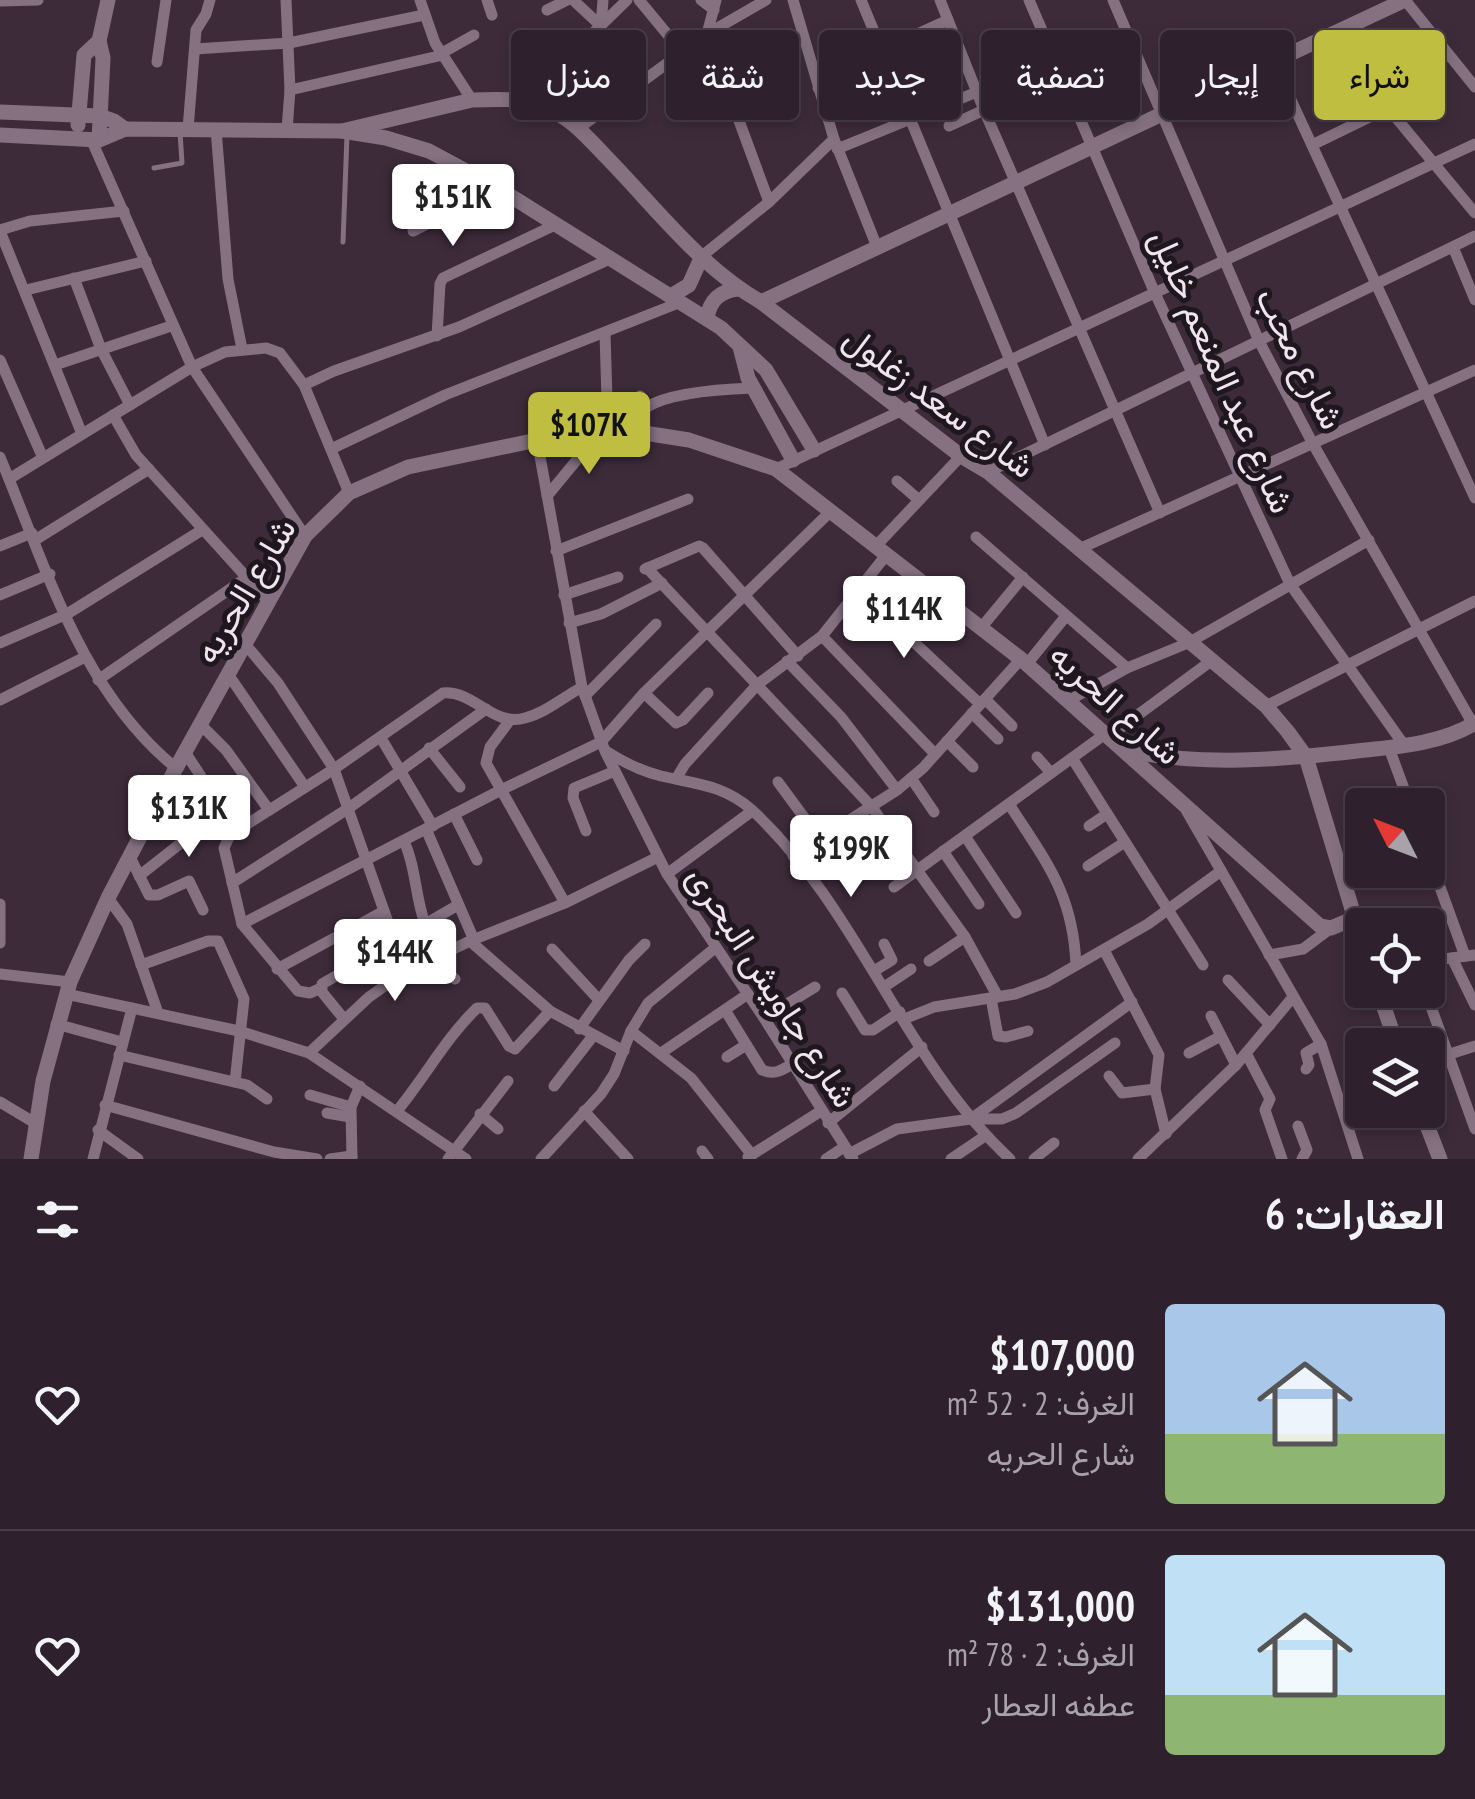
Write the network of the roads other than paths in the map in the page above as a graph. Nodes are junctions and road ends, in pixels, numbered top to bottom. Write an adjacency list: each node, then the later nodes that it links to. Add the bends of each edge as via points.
1 (38, 0): 19 (street)
2 (108, 0): 35 (street)
3 (166, 0): 40 (street)
4 (210, 0): 38 (street)
5 (286, 0): 36 (street)
6 (420, 0): 23 (street)
7 (486, 0): 24 (street)
8 (570, 0): 22 (street); 26 (street)
9 (627, 0): 26 (street)
10 (639, 0): 33 (street)
11 (701, 0): 21 (street)
12 (766, 0): 29 (street)
13 (794, 0): 44 (street)
14 (861, 0): 30 (street)
15 (940, 0): 25 (street)
16 (1029, 0): 77 (street, شارع عبد المنعم خليل)
17 (1112, 0): 52 (street, شارع محب)
18 (1405, 0): 32 (street); 43 (street)
19 (0, 1)
20 (600, 3): 26 (street)
21 (715, 5): 28 (street)
22 (547, 10)
23 (424, 15): 36 (street); 39 (street)
24 (492, 15)
25 (948, 20): 31 (street); 46 (street)
26 (602, 26): 27 (street)
27 (598, 30)
28 (708, 30)
29 (714, 30)
30 (872, 30)
31 (926, 30)
32 (1337, 30)
33 (666, 33)
34 (474, 35): 39 (street)
35 (99, 41): 56 (street, via 84,55); 57 (street)
36 (290, 43): 37 (street); 45 (street)
37 (240, 46): 38 (street); 41 (street)
38 (194, 50): 70 (street)
39 (442, 54): 45 (street); 48 (street)
40 (157, 62)
41 (240, 62)
42 (666, 64): 68 (street)
43 (1475, 87)
44 (818, 88): 76 (street)
45 (290, 90): 72 (street)
46 (977, 92): 47 (street); 50 (street)
47 (961, 99)
48 (472, 100): 49 (street, شارع سعد زغلول); 73 (street, شارع سعد زغلول)
49 (511, 101)
50 (981, 102)
51 (1294, 107): 79 (street)
52 (1160, 108)
53 (981, 111): 67 (street)
54 (0, 112): 56 (street)
55 (1160, 113): 66 (street)
56 (79, 115): 57 (street); 75 (street)
57 (100, 116): 69 (street); 75 (street)
58 (567, 120): 68 (street, شارع سعد زغلول)
59 (739, 120): 84 (street)
60 (909, 120): 76 (street); 88 (street)
61 (989, 120): 82 (street)
62 (1132, 120): 66 (lane)
63 (1165, 120): 99 (street, شارع محب)
64 (1363, 120): 79 (street)
65 (1398, 120): 80 (street)
66 (1134, 125): 77 (street)
67 (949, 126)
68 (580, 128): 96 (street, شارع سعد زغلول)
69 (125, 130): 70 (street); 75 (street)
70 (184, 130): 71 (street); 81 (lane, via 182,163)
71 (216, 130): 72 (street); 115 (street, via 228,279)
72 (286, 130): 73 (street)
73 (344, 132): 83 (street, via 429,152); 93 (lane)
74 (0, 135): 75 (street)
75 (89, 139): 86 (street)
76 (836, 144): 84 (street); 94 (street)
77 (1092, 144): 82 (street); 104 (street, شارع عبد المنعم خليل)
78 (1475, 144): 80 (street)
79 (1312, 145): 85 (street)
80 (1434, 163): 85 (street); 87 (street)
81 (154, 168)
82 (1016, 181): 88 (street); 110 (street)
83 (498, 188): 89 (street); 91 (street)
84 (769, 202): 96 (street)
85 (1341, 208): 99 (street); 101 (street)
86 (124, 212): 90 (street); 98 (street)
87 (1475, 213)
88 (950, 214): 94 (street); 118 (street)
89 (556, 226): 97 (street); 112 (street, via 443,278)
90 (0, 230): 103 (street)
91 (412, 230)
92 (1475, 236): 95 (street)
93 (344, 242)
94 (877, 247): 107 (street)
95 (1453, 247): 101 (street); 106 (street)
96 (702, 256): 102 (street, شارع سعد زغلول); 105 (street)
97 (610, 259): 105 (street); 112 (street)
98 (146, 260): 100 (street); 109 (street)
99 (1223, 261): 104 (street); 113 (street, شارع محب)
100 (74, 278): 103 (street); 116 (street)
101 (1378, 286): 113 (street); 125 (street)
102 (738, 289): 107 (street, شارع سعد زغلول); 108 (street, via 720,294)
103 (26, 290): 119 (street)
104 (1154, 291): 110 (street); 122 (street, شارع عبد المنعم خليل)
105 (676, 299): 108 (street); 111 (street)
106 (1475, 300)
107 (761, 302): 128 (street, شارع سعد زغلول)
108 (707, 318): 114 (street)
109 (171, 326): 116 (street); 120 (street)
110 (1079, 327): 118 (street); 129 (street)
111 (605, 333): 132 (street, via 608,400); 138 (street, via 462,388)
112 (437, 336): 123 (street)
113 (1259, 342): 122 (street); 136 (street, شارع محب)
114 (740, 347): 124 (street); 139 (street, via 766,370)
115 (242, 349): 120 (street); 123 (street, via 280,353)
116 (101, 350): 119 (street); 127 (street)
117 (0, 360): 142 (street)
118 (1010, 361): 128 (street); 137 (street)
119 (55, 365): 134 (street)
120 (192, 366): 127 (street); 159 (street)
121 (1475, 370): 125 (street)
122 (1192, 374): 129 (street); 147 (street, شارع عبد المنعم خليل)
123 (304, 385): 138 (street)
124 (753, 388): 131 (street, via 657,403); 143 (street)
125 (1426, 394): 136 (street); 150 (street)
126 (640, 396): 131 (street)
127 (130, 405): 130 (street)
128 (903, 409): 139 (street); 140 (street, شارع سعد زغلول)
129 (1115, 411): 137 (street); 157 (street)
130 (113, 415): 134 (street); 144 (street)
131 (637, 417): 133 (street)
132 (600, 432): 133 (street, شارع الحريه); 135 (street, شارع الحريه); 153 (street)
133 (625, 432): 145 (street, شارع الحريه, via 689,440)
134 (82, 434): 142 (street)
135 (538, 440): 151 (street, شارع الحريه, via 408,468); 153 (street, شارع جاويش البحرى)
136 (1312, 444): 147 (street); 162 (street, شارع محب)
137 (1045, 445): 146 (street)
138 (331, 449): 151 (street)
139 (814, 450): 143 (street)
140 (960, 456): 146 (street, شارع سعد زغلول); 155 (street)
141 (0, 457): 149 (street)
142 (43, 458): 149 (street)
143 (793, 460): 145 (street)
144 (149, 469): 158 (street); 160 (street)
145 (776, 469): 156 (street, شارع الحريه)
146 (988, 472): 164 (street, شارع سعد زغلول)
147 (1239, 476): 157 (street); 172 (street, شارع عبد المنعم خليل)
148 (897, 481): 155 (street)
149 (11, 484): 152 (street); 160 (street)
150 (1473, 489)
151 (350, 492): 159 (street, شارع الحريه)
152 (0, 495)
153 (547, 496): 165 (street, شارع جاويش البحرى)
154 (688, 499): 165 (street)
155 (919, 500): 166 (street)
156 (831, 510): 166 (street, شارع الحريه); 176 (street)
157 (1160, 513): 164 (street)
158 (202, 530): 169 (street); 179 (street)
159 (305, 536): 178 (street, شارع الحريه)
160 (34, 537): 163 (street); 167 (street)
161 (976, 537): 170 (street)
162 (1370, 540): 172 (street); 184 (street, شارع محب)
163 (0, 546)
164 (1080, 549): 188 (street, شارع سعد زغلول)
165 (556, 550): 175 (street, شارع جاويش البحرى)
166 (882, 550): 173 (street); 183 (street, شارع الحريه)
167 (50, 574): 174 (street); 179 (street)
168 (618, 577): 175 (street)
169 (246, 578): 178 (street); 197 (street)
170 (1023, 578): 180 (street); 183 (street)
171 (662, 584): 176 (street, via 644,569 698,546); 181 (street); 185 (street)
172 (1290, 584): 188 (street); 194 (street, شارع عبد المنعم خليل)
173 (856, 588): 186 (street); 204 (street)
174 (0, 595)
175 (564, 595): 181 (street, شارع جاويش البحرى)
176 (746, 596): 185 (street); 191 (street)
177 (1475, 600): 184 (street)
178 (268, 602): 189 (street, شارع الحريه)
179 (66, 614): 187 (street); 190 (street)
180 (1066, 616): 192 (street); 195 (street)
181 (569, 623): 199 (street, شارع جاويش البحرى)
182 (656, 624): 199 (street)
183 (981, 628): 192 (street, شارع الحريه)
184 (1420, 630): 194 (street); 209 (street, شارع محب)
185 (708, 633): 198 (street); 200 (street)
186 (822, 636): 191 (street); 220 (street)
187 (0, 643)
188 (1188, 643): 193 (street, شارع سعد زغلول); 195 (street)
189 (245, 644): 196 (street, شارع الحريه); 226 (street)
190 (84, 657): 197 (street); 202 (street)
191 (793, 658): 198 (street); 237 (street)
192 (1024, 661): 203 (street, شارع الحريه); 204 (street)
193 (1211, 661): 205 (street, شارع سعد زغلول); 211 (street)
194 (1346, 667): 205 (street); 216 (street, شارع عبد المنعم خليل)
195 (1127, 668): 203 (street)
196 (228, 674): 208 (street, شارع الحريه); 233 (street)
197 (98, 680): 225 (street, via 132,728)
198 (757, 685): 231 (street); 240 (street)
199 (583, 692): 207 (street); 215 (street, شارع جاويش البحرى)
200 (644, 693): 201 (street, via 676,723); 215 (street)
201 (708, 693)
202 (0, 700)
203 (1068, 701): 211 (street, شارع الحريه)
204 (979, 706): 210 (street); 213 (street); 214 (street)
205 (1266, 706): 222 (street, شارع سعد زغلول)
206 (486, 710): 207 (street); 212 (street, via 468,696 443,693); 217 (street)
207 (510, 720): 236 (street, via 486,754)
208 (200, 724): 219 (street, شارع الحريه); 242 (street)
209 (1474, 724): 216 (street)
210 (1012, 726)
211 (1107, 736): 218 (street, شارع الحريه); 223 (street)
212 (380, 738): 226 (street); 227 (street)
213 (998, 739)
214 (947, 741): 220 (street); 224 (street)
215 (603, 746): 228 (street, شارع جاويش البحرى); 231 (street, via 639,768); 236 (street)
216 (1396, 746): 222 (street); 235 (street, شارع عبد المنعم خليل)
217 (429, 748): 227 (street); 234 (street)
218 (1124, 750): 222 (street, via 1233,763); 238 (street, شارع الحريه)
219 (185, 752): 225 (street, شارع الحريه); 249 (street)
220 (935, 754): 230 (street)
221 (1038, 757): 229 (street)
222 (1306, 757): 277 (street, شارع سعد زغلول)
223 (1072, 758): 229 (street); 246 (street)
224 (973, 767)
225 (176, 768): 260 (street, شارع الحريه)
226 (334, 769): 233 (street); 241 (street)
227 (399, 769): 241 (street); 248 (street)
228 (615, 771): 250 (street, via 574,788); 261 (street, شارع جاويش البحرى)
229 (1051, 774): 239 (street)
230 (910, 778): 237 (street); 244 (street)
231 (676, 779): 243 (street, via 704,782)
232 (778, 782): 253 (street)
233 (305, 787): 242 (street)
234 (460, 787)
235 (1406, 788)
236 (500, 790): 245 (street); 275 (street)
237 (897, 790): 240 (street)
238 (1181, 802): 266 (street); 285 (street, شارع الحريه, via 1316,922)
239 (1009, 804): 252 (street); 299 (street, via 1059,882)
240 (871, 806): 251 (street); 253 (street)
241 (349, 808): 262 (street); 269 (street)
242 (269, 810): 249 (street)
243 (752, 811): 259 (street); 267 (street)
244 (934, 812)
245 (454, 814): 248 (street); 263 (street)
246 (1107, 814): 247 (street); 255 (street)
247 (1089, 826)
248 (429, 827): 254 (street); 274 (street)
249 (236, 830): 269 (street, via 224,848)
250 (586, 831)
251 (890, 831): 257 (street); 265 (street)
252 (965, 836): 258 (street); 281 (street)
253 (820, 839): 259 (street)
254 (404, 841): 262 (street); 284 (street)
255 (1125, 842): 264 (street); 280 (street)
256 (181, 843): 268 (street)
257 (860, 850)
258 (943, 851): 265 (street); 276 (street)
259 (793, 856): 304 (street)
260 (130, 857): 268 (street); 272 (street, شارع الحريه)
261 (658, 858): 267 (street, شارع جاويش البحرى); 275 (street)
262 (367, 860): 279 (street); 283 (street)
263 (477, 860)
264 (1088, 866)
265 (918, 870): 270 (street); 286 (street)
266 (1221, 871): 280 (street); 295 (street)
267 (667, 874): 292 (street, شارع جاويش البحرى)
268 (139, 876): 278 (street, via 153,896 191,882)
269 (232, 883): 283 (street)
270 (894, 887)
271 (1440, 888): 296 (street)
272 (108, 898): 301 (street, via 126,924); 310 (street, شارع الحريه)
273 (0, 904): 289 (street)
274 (458, 904): 284 (street); 287 (street)
275 (564, 904): 287 (street)
276 (978, 904)
277 (1352, 908)
278 (204, 910)
279 (384, 910): 288 (street); 302 (street)
280 (1168, 910): 294 (street); 300 (street)
281 (1016, 914)
282 (1345, 922): 285 (street)
283 (242, 924): 302 (street)
284 (425, 924): 288 (street)
285 (1331, 928): 295 (street, via 1303,949)
286 (965, 936): 298 (street); 314 (street)
287 (472, 940): 297 (street); 322 (street)
288 (394, 942): 311 (street)
289 (0, 943)
290 (646, 944): 316 (street)
291 (884, 944): 304 (street, via 892,958)
292 (716, 948): 313 (street, شارع جاويش البحرى); 332 (street, via 648,1003)
293 (552, 949): 316 (street)
294 (1104, 950): 299 (street); 317 (street)
295 (1269, 955): 315 (street)
296 (1464, 957): 318 (street)
297 (430, 958): 306 (street); 327 (street)
298 (929, 961)
299 (1076, 965): 314 (street, via 1032,989)
300 (1202, 965)
301 (140, 966): 323 (street); 331 (street, via 218,941 242,989)
302 (277, 969): 311 (street, via 298,991)
303 (911, 969): 309 (street)
304 (874, 971): 309 (street)
305 (0, 974): 310 (street)
306 (455, 979)
307 (1228, 980): 329 (street)
308 (816, 986): 326 (street)
309 (884, 987): 324 (street)
310 (68, 988): 319 (street); 328 (street, شارع الحريه)
311 (321, 988): 327 (street)
312 (842, 993): 324 (street, via 865,1030)
313 (748, 994): 321 (street); 326 (street, شارع جاويش البحرى)
314 (995, 997): 324 (street); 333 (street, via 998,1036)
315 (1292, 997): 329 (street); 337 (street)
316 (599, 1000): 330 (street)
317 (1132, 1002): 358 (street, via 1160,1055); 369 (street)
318 (1475, 1004)
319 (132, 1008): 323 (street); 341 (street)
320 (1432, 1008): 347 (street)
321 (725, 1010): 338 (street); 345 (street)
322 (550, 1011): 330 (street); 363 (street, via 515,1050 485,1008 477,1008)
323 (158, 1014): 331 (street)
324 (902, 1016): 340 (street)
325 (1211, 1016): 335 (street)
326 (764, 1018): 350 (street, شارع جاويش البحرى)
327 (344, 1019): 344 (street)
328 (56, 1024): 341 (street); 370 (street, شارع الحريه)
329 (1270, 1025): 346 (street)
330 (579, 1028): 334 (street)
331 (239, 1031): 344 (street); 355 (street)
332 (631, 1031): 342 (street); 345 (street)
333 (1028, 1032)
334 (594, 1036): 342 (street); 357 (street)
335 (1221, 1036): 343 (street); 351 (street)
336 (1115, 1043): 369 (street, via 1016,1113)
337 (1320, 1044): 352 (street, via 1306,1052); 397 (street)
338 (746, 1045): 349 (street); 350 (street, via 770,1074)
339 (1475, 1046): 347 (street)
340 (922, 1047): 368 (street); 369 (street)
341 (121, 1049): 355 (street); 361 (street)
342 (624, 1052): 365 (street)
343 (1189, 1052)
344 (310, 1053): 356 (street)
345 (661, 1053): 381 (street, via 691,1078)
346 (1246, 1053): 351 (street); 395 (street, via 1270,1099 1265,1110)
347 (1448, 1054): 348 (street); 374 (street)
348 (1445, 1055)
349 (727, 1057)
350 (792, 1064): 368 (street, شارع جاويش البحرى)
351 (1236, 1065): 376 (street)
352 (1306, 1069)
353 (1109, 1076): 358 (street, via 1122,1093)
354 (508, 1081): 367 (street)
355 (235, 1082): 360 (street)
356 (360, 1086): 363 (street); 364 (street)
357 (554, 1086)
358 (1155, 1088): 376 (street)
359 (310, 1096): 364 (street)
360 (266, 1098)
361 (105, 1104): 375 (street); 387 (street)
362 (3, 1107): 370 (street)
363 (397, 1111): 380 (street)
364 (351, 1112): 366 (street); 383 (street)
365 (584, 1112): 389 (street); 390 (street)
366 (327, 1113)
367 (480, 1114): 373 (street); 380 (street)
368 (824, 1117): 379 (street, شارع جاويش البحرى); 381 (street)
369 (971, 1119): 377 (street); 379 (street, via 897,1129)
370 (35, 1122): 384 (street, شارع الحريه)
371 (1298, 1126): 396 (street, via 1307,1150)
372 (1428, 1128): 398 (street)
373 (498, 1129)
374 (1475, 1129)
375 (98, 1130): 385 (street); 386 (street)
376 (1166, 1134): 382 (street)
377 (985, 1136): 392 (street); 393 (street)
378 (1054, 1143): 394 (street)
379 (849, 1154): 391 (street)
380 (457, 1156)
381 (748, 1157)
382 (1143, 1157)
383 (352, 1158): 388 (street)
384 (31, 1159)
385 (92, 1159)
386 (138, 1159)
387 (317, 1159)
388 (330, 1159)
389 (541, 1159)
390 (628, 1159)
391 (826, 1159)
392 (950, 1159)
393 (1010, 1159)
394 (1034, 1159)
395 (1282, 1159)
396 (1302, 1159)
397 (1358, 1159)
398 (1440, 1159)

